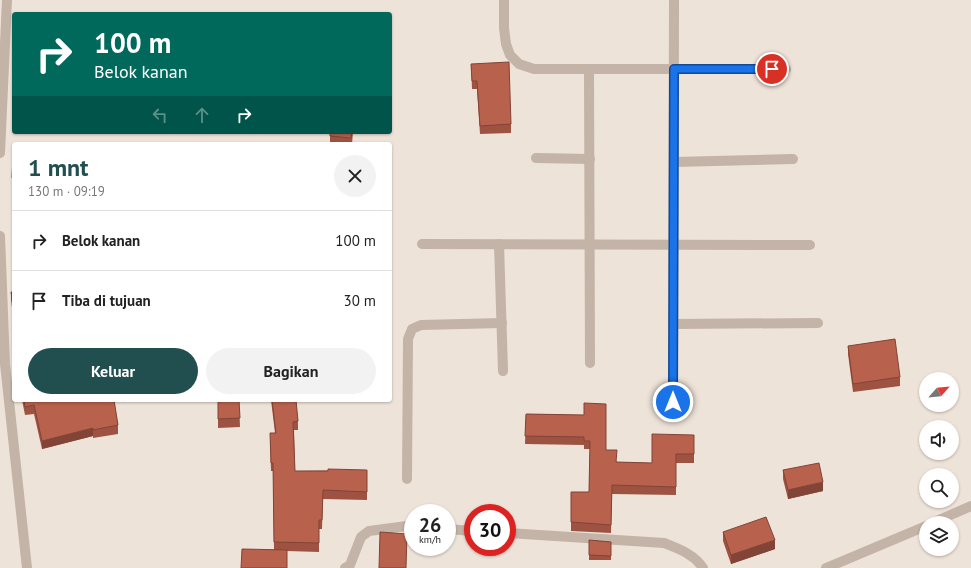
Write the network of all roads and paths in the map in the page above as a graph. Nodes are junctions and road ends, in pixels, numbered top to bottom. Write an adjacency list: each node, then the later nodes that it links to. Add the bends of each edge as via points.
1 (7, 0): 7 (street)
2 (504, 0): 4 (street, via 506,44 510,55 519,64 534,69)
3 (674, 0): 5 (street)
4 (590, 69): 5 (street); 9 (street)
5 (674, 69): 6 (street); 11 (street)
6 (786, 69)
7 (0, 153)
8 (536, 158): 9 (street)
9 (590, 159): 15 (street)
10 (793, 159): 11 (street)
11 (674, 162): 16 (street)
12 (0, 236): 22 (street)
13 (422, 244): 14 (street)
14 (499, 244): 15 (street); 19 (street)
15 (590, 244): 16 (street); 21 (street)
16 (674, 245): 17 (street); 20 (street)
17 (810, 245)
18 (818, 323): 20 (street)
19 (502, 324): 23 (street); 25 (street, via 421,325 412,330 408,339)
20 (673, 324): 24 (street)
21 (590, 363)
22 (6, 364): 31 (street)
23 (503, 371)
24 (673, 402)
25 (407, 479)
26 (971, 506): 27 (street)
27 (948, 516)
28 (404, 526): 32 (street, via 369,531 361,537 350,565)
29 (919, 529): 34 (street)
30 (516, 534): 33 (street, via 664,543 685,551 699,561)
31 (27, 568)
32 (345, 568)
33 (703, 568)
34 (826, 568)

